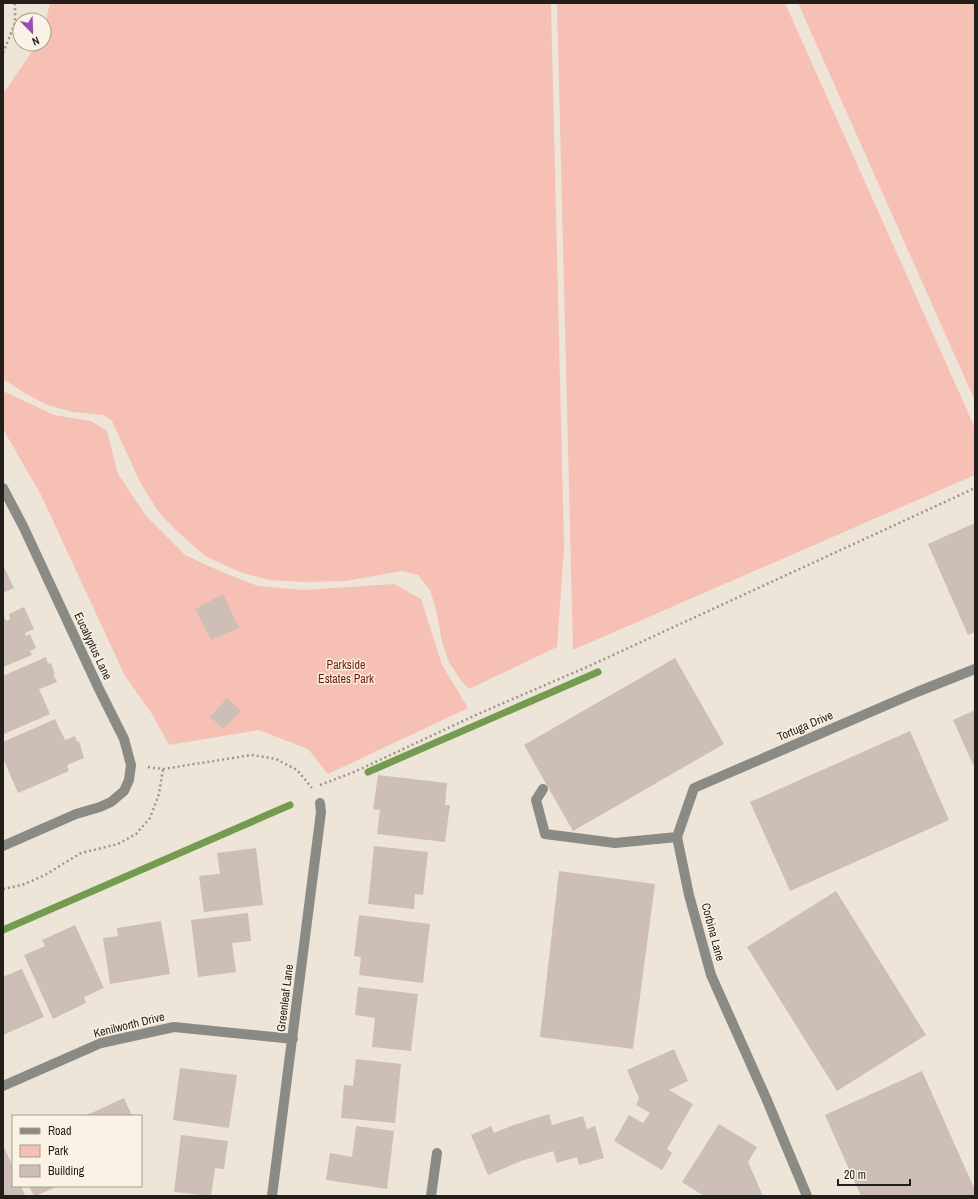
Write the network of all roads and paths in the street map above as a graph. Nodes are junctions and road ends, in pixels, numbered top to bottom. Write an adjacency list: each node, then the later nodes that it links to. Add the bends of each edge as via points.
1 (15, 3): 2 (path, via 15,23)
2 (3, 53)
3 (3, 488): 6 (street, Eucalyptus Lane, via 124,739)
4 (975, 488): 8 (path, via 587,667 354,772)
5 (975, 669): 11 (street, Tortuga Drive, via 694,788)
6 (131, 765): 7 (path); 12 (street, Eucalyptus Lane, via 124,791 111,802 76,814)
7 (163, 769): 8 (path, via 252,755 276,759 297,770); 13 (path, via 159,794 150,818 136,834 118,844 81,854 45,875)
8 (312, 788): 10 (path)
9 (543, 789): 11 (street, via 536,800 545,834 614,843)
10 (320, 803): 14 (street, Greenleaf Lane, via 321,812)
11 (677, 837): 19 (street, Corbina Lane, via 711,976)
12 (3, 846)
13 (3, 889)
14 (293, 1039): 15 (street, Kenilworth Drive, via 174,1027 101,1043); 17 (street, Greenleaf Lane)
15 (3, 1086)
16 (437, 1153): 18 (street)
17 (272, 1196)
18 (431, 1196)
19 (808, 1196)

